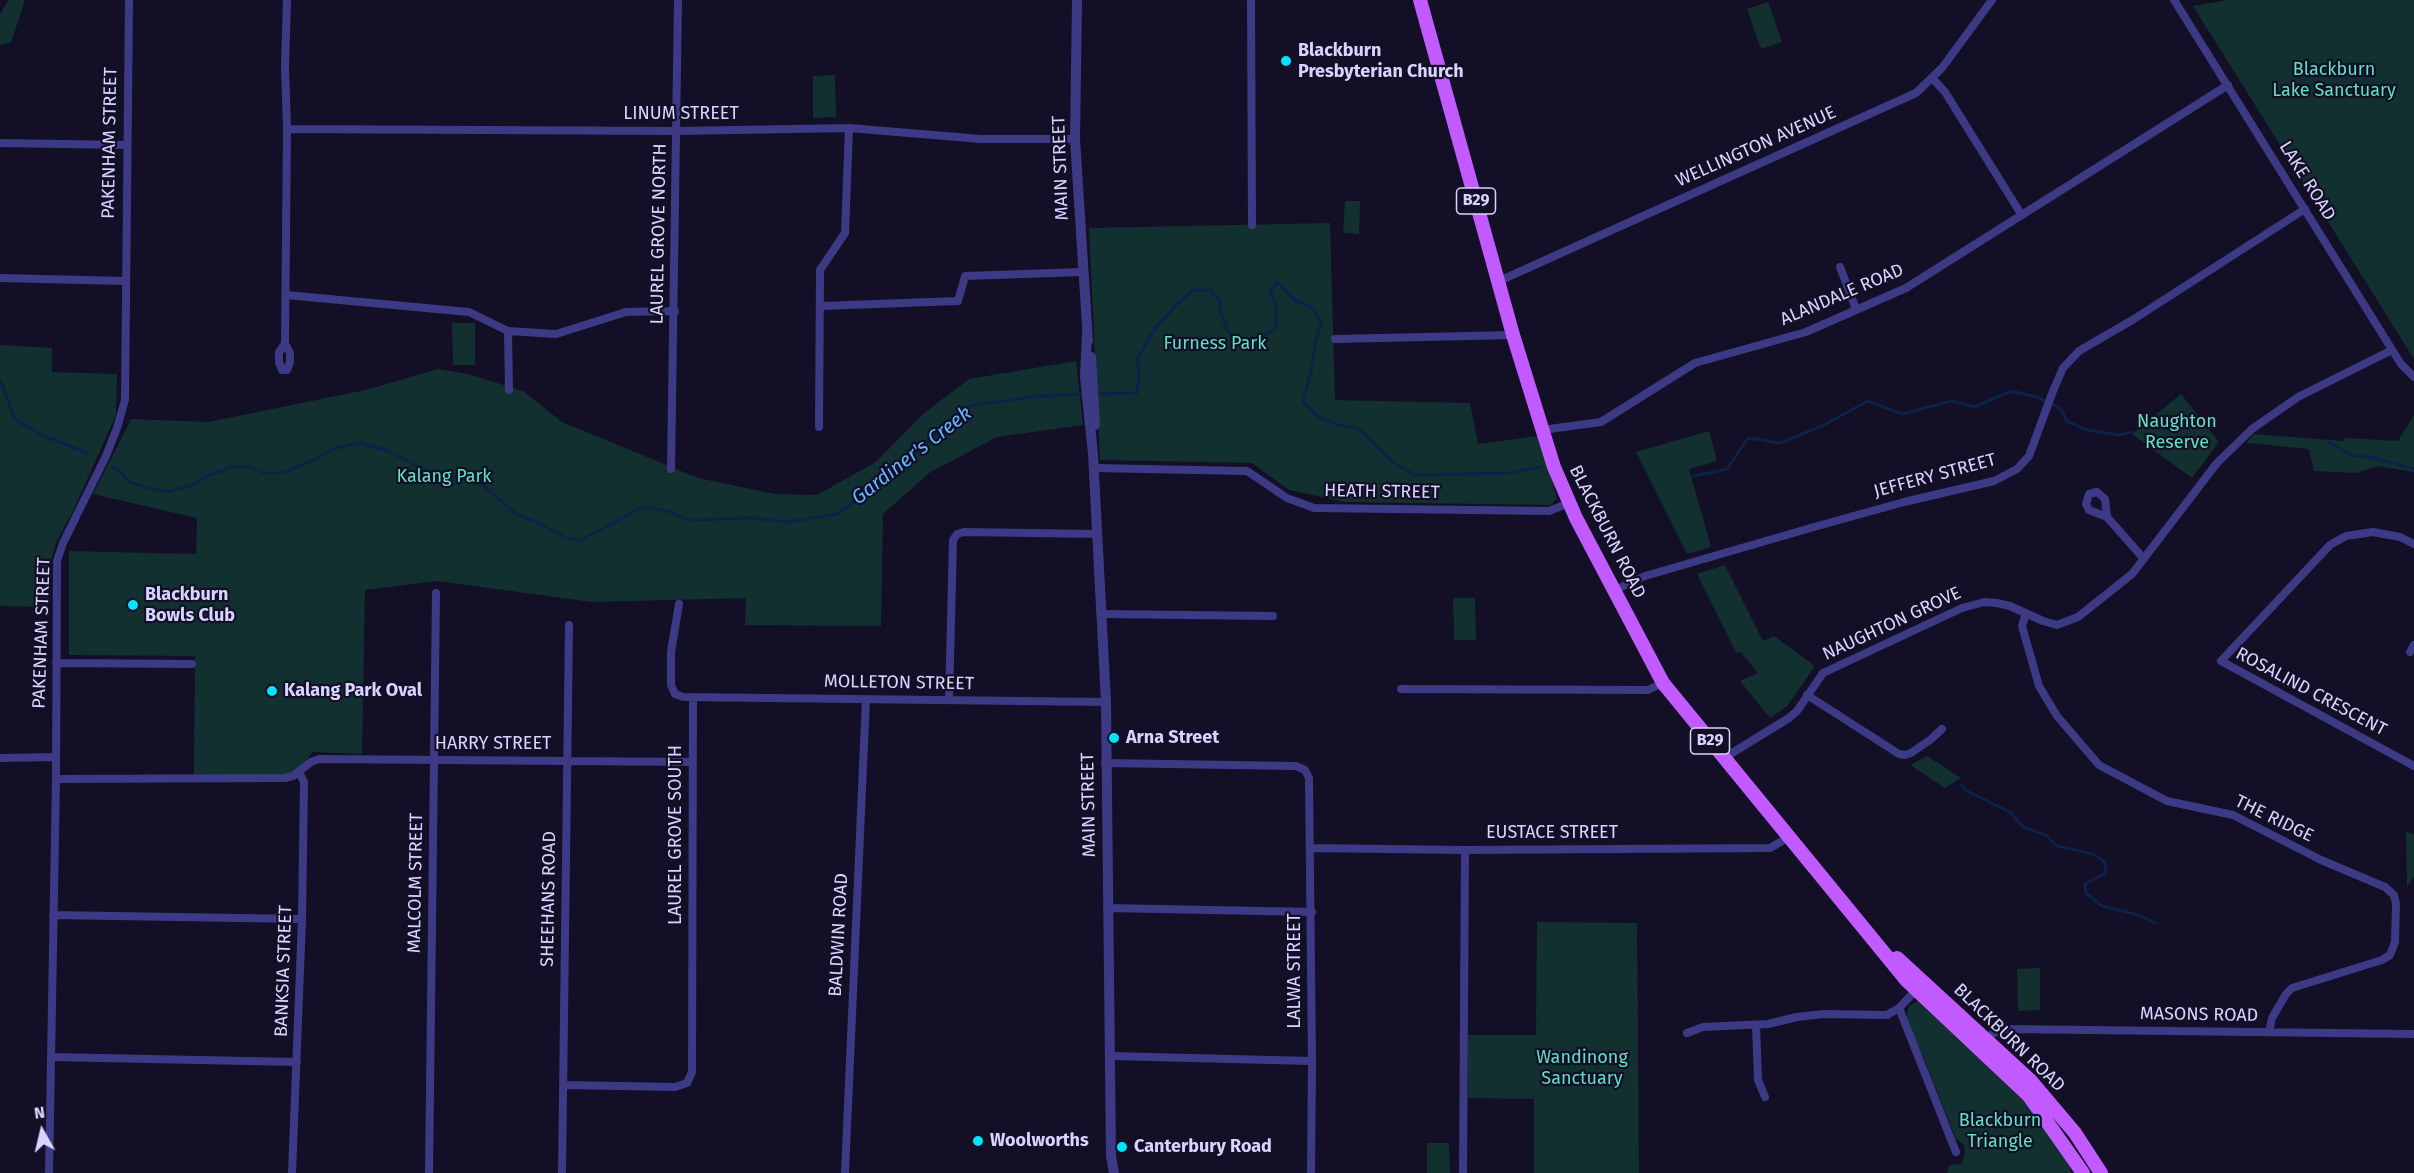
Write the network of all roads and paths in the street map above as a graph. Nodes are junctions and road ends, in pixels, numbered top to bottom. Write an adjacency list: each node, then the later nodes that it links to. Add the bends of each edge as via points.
1 (129, 0): 16 (street, PAKENHAM STREET)
2 (287, 0): 12 (street)
3 (678, 0): 13 (street, LAUREL GROVE NORTH)
4 (1077, 0): 14 (street, MAIN STREET)
5 (1251, 0): 19 (street)
6 (1420, 0): 24 (main road, BLACKBURN ROAD / B29)
7 (1992, 0): 9 (street, WELLINGTON AVENUE)
8 (2174, 0): 10 (street, LAKE ROAD)
9 (1933, 80): 18 (street); 24 (street, WELLINGTON AVENUE, via 1916,93)
10 (2228, 85): 17 (street, LAKE ROAD); 18 (street, ALANDALE ROAD)
11 (849, 128): 13 (street, LINUM STREET); 14 (street, LINUM STREET, via 981,139); 26 (street, via 845,233 820,270)
12 (287, 129): 13 (street, LINUM STREET); 25 (street)
13 (677, 131): 28 (street, LAUREL GROVE NORTH)
14 (1075, 139): 21 (street, MAIN STREET)
15 (0, 143): 16 (street)
16 (126, 145): 23 (street, PAKENHAM STREET)
17 (2305, 209): 33 (street, LAKE ROAD); 45 (street, JEFFERY STREET, via 2079,351 2063,368 2029,456 2017,469 1994,481 1814,527 1645,576)
18 (2021, 214): 27 (street, ALANDALE ROAD, via 1906,288)
19 (1252, 225)
20 (1840, 267): 27 (street)
21 (1082, 272): 26 (street, via 964,276 958,301); 38 (street, MAIN STREET)
22 (0, 278): 23 (street)
23 (126, 281): 52 (street, PAKENHAM STREET, via 124,399 106,456 57,561)
24 (1499, 281): 30 (main road, BLACKBURN ROAD / B29)
25 (286, 295): 29 (street, via 469,312); 32 (street)
26 (821, 306): 36 (street)
27 (1856, 309): 37 (street, ALANDALE ROAD, via 1806,332 1695,363 1601,422)
28 (675, 311): 29 (street, via 626,312 556,334); 39 (street, LAUREL GROVE NORTH)
29 (508, 331): 35 (street)
30 (1513, 335): 31 (street); 37 (main road, BLACKBURN ROAD / B29)
31 (1335, 339)
32 (285, 344)
33 (2392, 350): 34 (street, LAKE ROAD); 44 (street, NAUGHTON GROVE, via 2298,397 2252,429 2217,463)
34 (2414, 377)
35 (509, 390)
36 (819, 427)
37 (1542, 430): 40 (main road, BLACKBURN ROAD / B29)
38 (1094, 468): 40 (street, HEATH STREET, via 1248,471 1287,498 1314,508 1549,511); 42 (street, MAIN STREET)
39 (671, 469)
40 (1569, 503): 45 (main road, BLACKBURN ROAD / B29)
41 (2107, 517): 44 (street)
42 (1098, 534): 49 (street, MAIN STREET); 59 (street, via 957,534 953,540)
43 (2414, 544): 69 (street, ROSALIND CRESCENT, via 2373,532 2346,536 2330,544 2221,662)
44 (2144, 559): 48 (street, NAUGHTON GROVE, via 2116,588 2070,622 2051,624)
45 (1615, 590): 54 (main road, BLACKBURN ROAD / B29)
46 (436, 593): 65 (street, MALCOLM STREET)
47 (679, 604): 57 (street, via 671,652 671,685 675,694)
48 (2026, 613): 56 (street, NAUGHTON GROVE, via 1997,603 1968,606 1829,670 1819,676); 84 (street, THE RIDGE, via 2022,626 2039,686 2057,716 2098,765 2167,801 2233,815 2320,860 2385,887 2394,896 2395,942 2390,955 2292,988 2272,1018)
49 (1103, 614): 50 (street); 60 (street, MAIN STREET)
50 (1273, 616)
51 (569, 625): 66 (street, SHEEHANS ROAD)
52 (56, 663): 53 (street); 62 (street, PAKENHAM STREET)
53 (192, 664)
54 (1663, 683): 55 (street, via 1648,690); 64 (main road, BLACKBURN ROAD / B29)
55 (1401, 688)
56 (1807, 695): 61 (street, via 1899,754 1911,753); 64 (street, NAUGHTON GROVE, via 1789,718)
57 (693, 697): 58 (street, MOLLETON STREET); 67 (street, LAUREL GROVE SOUTH)
58 (866, 699): 59 (street, MOLLETON STREET); 101 (street, BALDWIN ROAD)
59 (949, 700): 60 (street, MOLLETON STREET)
60 (1106, 702): 68 (street, MAIN STREET)
61 (1942, 729)
62 (56, 757): 63 (street); 71 (street, PAKENHAM STREET)
63 (0, 758)
64 (1725, 758): 72 (main road, BLACKBURN ROAD / B29)
65 (434, 760): 66 (street, HARRY STREET); 70 (street, HARRY STREET, via 319,759); 99 (street, MALCOLM STREET)
66 (567, 761): 67 (street, HARRY STREET); 92 (street, SHEEHANS ROAD)
67 (692, 762): 92 (street, LAUREL GROVE SOUTH, via 692,1072 687,1083 675,1087)
68 (1105, 763): 73 (street, LALWA STREET, via 1296,766 1305,770 1309,778); 75 (street, MAIN STREET)
69 (2414, 766)
70 (298, 772): 71 (street, HARRY STREET, via 285,778); 78 (street, BANKSIA STREET, via 304,782)
71 (56, 779): 77 (street, PAKENHAM STREET)
72 (1789, 837): 74 (street, EUSTACE STREET, via 1770,848); 79 (main road, BLACKBURN ROAD / B29, via 1877,942)
73 (1311, 848): 74 (street, EUSTACE STREET); 76 (street, LALWA STREET)
74 (1465, 850): 105 (street)
75 (1107, 908): 76 (street); 88 (street, MAIN STREET)
76 (1312, 912): 90 (street, LALWA STREET)
77 (53, 915): 78 (street); 89 (street, PAKENHAM STREET)
78 (302, 919): 91 (street, BANKSIA STREET)
79 (1920, 986): 80 (main road, BLACKBURN ROAD / B29); 81 (street); 82 (main road, BLACKBURN ROAD / B29)
80 (1942, 998): 82 (main road); 87 (main road, BLACKBURN ROAD / B29)
81 (1899, 1008): 83 (street, via 1887,1015 1824,1014); 94 (street)
82 (1952, 1024): 87 (main road, BLACKBURN ROAD / B29)
83 (1756, 1025): 85 (street, via 1713,1026); 93 (street, via 1758,1080)
84 (2269, 1032): 86 (street, MASONS ROAD); 87 (street, MASONS ROAD, via 2007,1029)
85 (1687, 1033)
86 (2414, 1034)
87 (1982, 1042): 96 (main road, BLACKBURN ROAD / B29, via 2029,1096); 106 (main road, BLACKBURN ROAD / B29, via 2041,1091)
88 (1110, 1056): 90 (street); 95 (street, MAIN STREET)
89 (51, 1057): 91 (street); 97 (street, PAKENHAM STREET)
90 (1312, 1061): 104 (street, LALWA STREET)
91 (297, 1062): 98 (street, BANKSIA STREET)
92 (564, 1085): 100 (street, SHEEHANS ROAD)
93 (1765, 1097)
94 (1956, 1152)
95 (1111, 1156): 102 (street, MAIN STREET); 103 (street, MAIN STREET)
96 (2078, 1170)
97 (49, 1173)
98 (292, 1173)
99 (429, 1173)
100 (562, 1173)
101 (845, 1173)
102 (1109, 1173)
103 (1114, 1173)
104 (1311, 1173)
105 (1463, 1173)
106 (2102, 1173)

